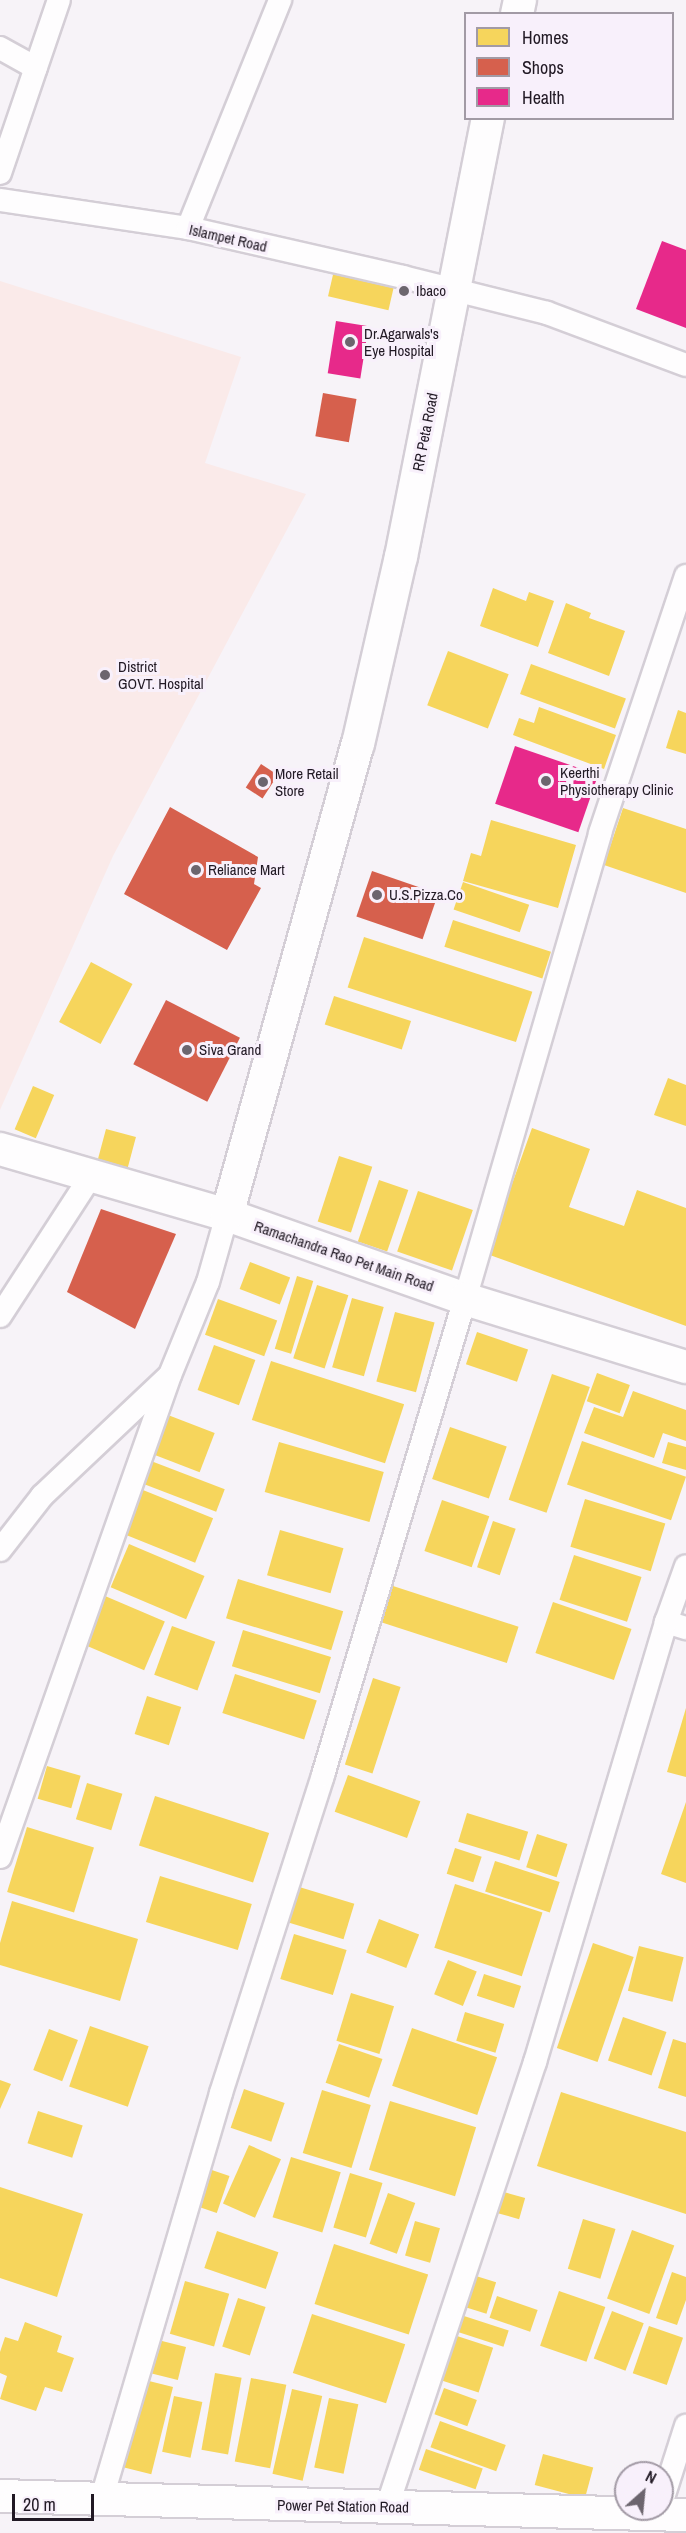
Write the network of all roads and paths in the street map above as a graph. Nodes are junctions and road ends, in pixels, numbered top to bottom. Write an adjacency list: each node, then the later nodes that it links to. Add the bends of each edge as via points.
1 (59, 0): 4 (street)
2 (280, 0): 8 (street)
3 (0, 48): 4 (street)
4 (36, 68): 6 (street)
5 (488, 120): 9 (street, RR Peta Road)
6 (0, 173)
7 (0, 200): 8 (street, Islampet Road)
8 (188, 228): 9 (street, Islampet Road)
9 (453, 290): 10 (street, Islampet Road, via 547,313); 14 (street, RR Peta Road, via 401,557 358,744)
10 (686, 365)
11 (686, 576): 15 (street, via 600,833)
12 (0, 1149): 13 (street, Ramachandra Rao Pet Main Road)
13 (91, 1176): 14 (street, Ramachandra Rao Pet Main Road); 16 (street)
14 (227, 1215): 15 (street, Ramachandra Rao Pet Main Road); 18 (street, via 208,1282)
15 (465, 1299): 17 (street, Ramachandra Rao Pet Main Road); 26 (street, via 323,1775 221,2093)
16 (0, 1316)
17 (686, 1367)
18 (170, 1375): 19 (street, via 42,1496); 22 (street)
19 (0, 1550)
20 (686, 1566): 21 (street)
21 (676, 1625): 27 (street)
22 (0, 1857)
23 (686, 2426): 24 (street)
24 (674, 2476)
25 (0, 2496): 26 (street, Power Pet Station Road)
26 (101, 2501): 27 (street, Power Pet Station Road)
27 (387, 2507): 28 (street, Power Pet Station Road)
28 (614, 2509)

